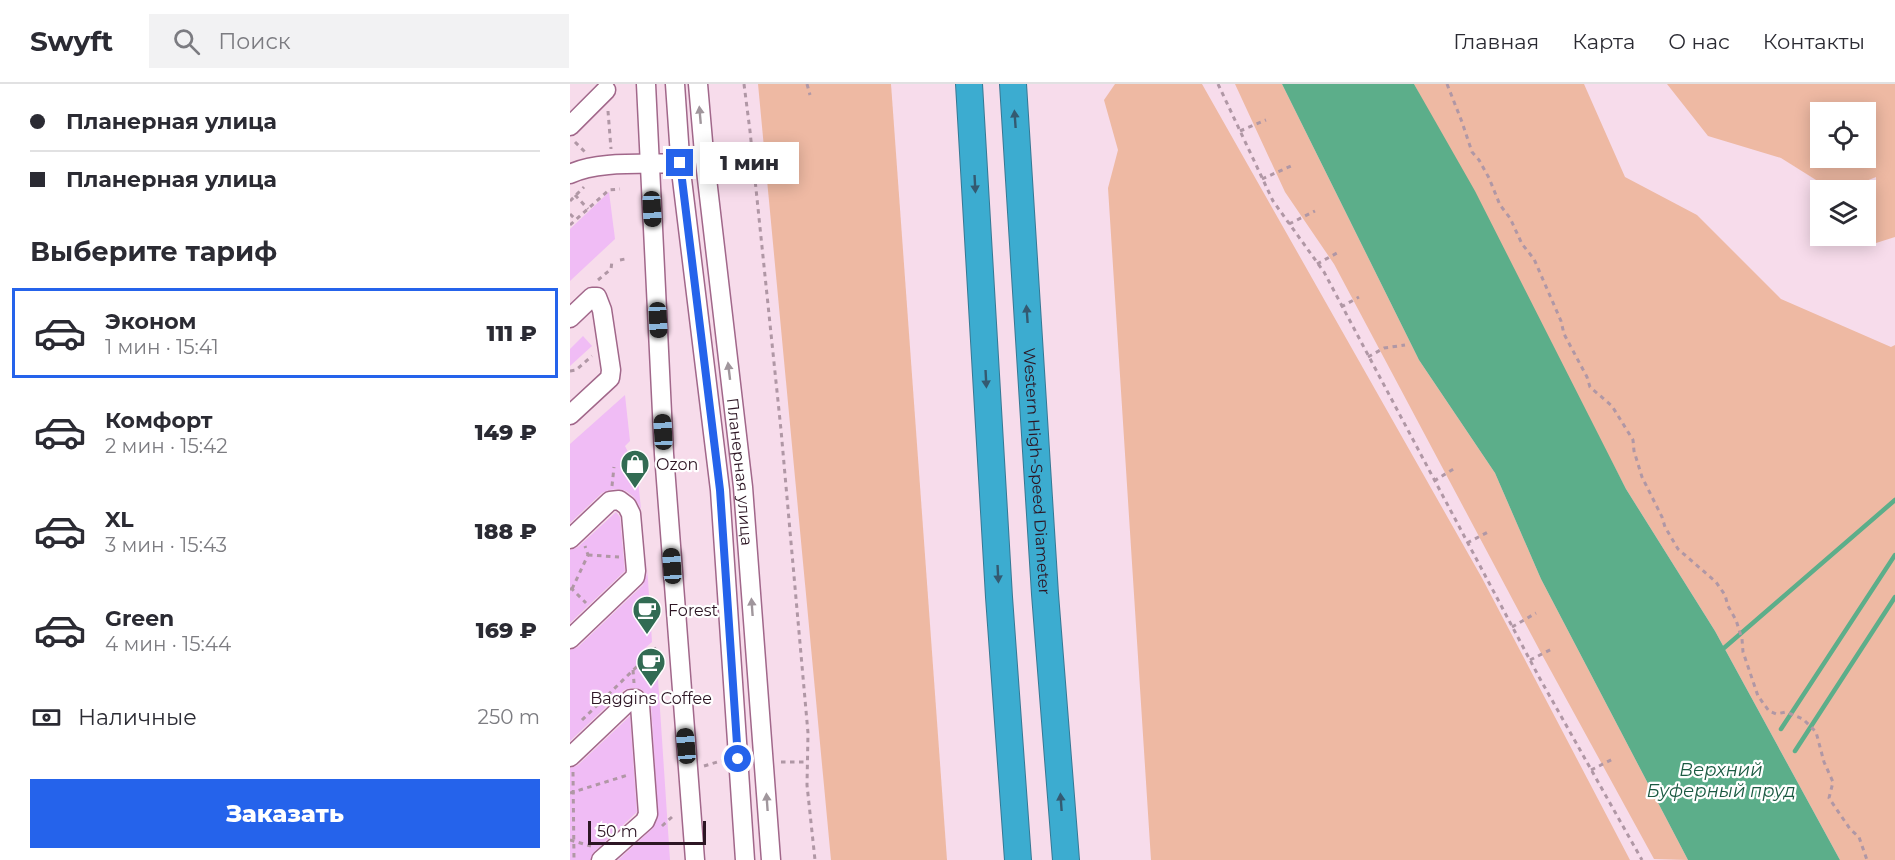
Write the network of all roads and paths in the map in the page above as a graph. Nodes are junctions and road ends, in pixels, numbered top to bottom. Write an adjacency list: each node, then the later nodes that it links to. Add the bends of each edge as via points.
1 (646, 84): 16 (street)
2 (675, 84): 15 (street, Планерная улица)
3 (698, 84): 69 (street, Планерная улица, one-way to 3, via 743,487)
4 (744, 84): 70 (path, via 782,441)
5 (807, 84): 10 (path)
6 (969, 84): 71 (highway, one-way to 71)
7 (1013, 84): 72 (highway, Western High-Speed Diameter, one-way to 7)
8 (1218, 84): 14 (path)
9 (1447, 84): 74 (path, via 1472,152 1534,259 1590,387 1612,406 1633,440 1642,477 1665,527 1678,549 1710,576 1725,595 1758,696 1769,711 1803,719 1816,732 1833,782 1829,798 1859,837)
10 (810, 95)
11 (607, 99): 13 (street); 17 (path, via 612,147)
12 (1266, 120): 14 (path)
13 (570, 126)
14 (1240, 131): 20 (path)
15 (680, 163): 16 (street); 68 (street, Планерная улица, via 720,490)
16 (650, 164): 17 (street); 67 (street, via 665,466)
17 (608, 166): 19 (street)
18 (1291, 166): 20 (path)
19 (570, 174)
20 (1262, 179): 27 (path)
21 (620, 189): 23 (path, via 609,190)
22 (575, 195): 23 (path)
23 (588, 209): 26 (path)
24 (1315, 211): 27 (path)
25 (570, 214): 26 (path)
26 (576, 220): 28 (path)
27 (1289, 224): 33 (path)
28 (570, 225)
29 (1337, 253): 33 (path)
30 (625, 259): 31 (path)
31 (620, 260)
32 (612, 261): 34 (path, via 611,269 596,282)
33 (1317, 264): 36 (path)
34 (592, 297): 37 (street); 40 (street, via 601,302 611,375)
35 (1359, 297): 36 (path)
36 (1341, 307): 39 (path)
37 (570, 318)
38 (1405, 345): 39 (path, via 1384,348)
39 (1368, 357): 43 (path)
40 (570, 415)
41 (614, 467): 44 (path)
42 (1455, 468): 43 (path)
43 (1434, 481): 47 (path)
44 (612, 483)
45 (1488, 531): 47 (path)
46 (574, 535): 48 (path, via 582,537); 49 (street, via 610,501 619,500 631,514)
47 (1467, 543): 52 (path)
48 (588, 555): 49 (path); 50 (path)
49 (635, 558): 53 (street, via 635,577)
50 (572, 589)
51 (1536, 613): 52 (path)
52 (1512, 627): 56 (path)
53 (570, 639)
54 (658, 646): 57 (path)
55 (1554, 648): 56 (path)
56 (1530, 660): 61 (path)
57 (579, 723)
58 (571, 755): 60 (street, via 631,699 636,699 640,705); 62 (path)
59 (1615, 758): 61 (path)
60 (645, 769): 62 (path); 66 (street, via 645,821)
61 (1591, 770): 73 (path)
62 (572, 793): 64 (path)
63 (570, 812): 64 (path)
64 (574, 816): 65 (path)
65 (574, 860)
66 (601, 860)
67 (695, 860)
68 (745, 860)
69 (771, 860)
70 (815, 860)
71 (1018, 860)
72 (1066, 860)
73 (1642, 860)
74 (1867, 860)

